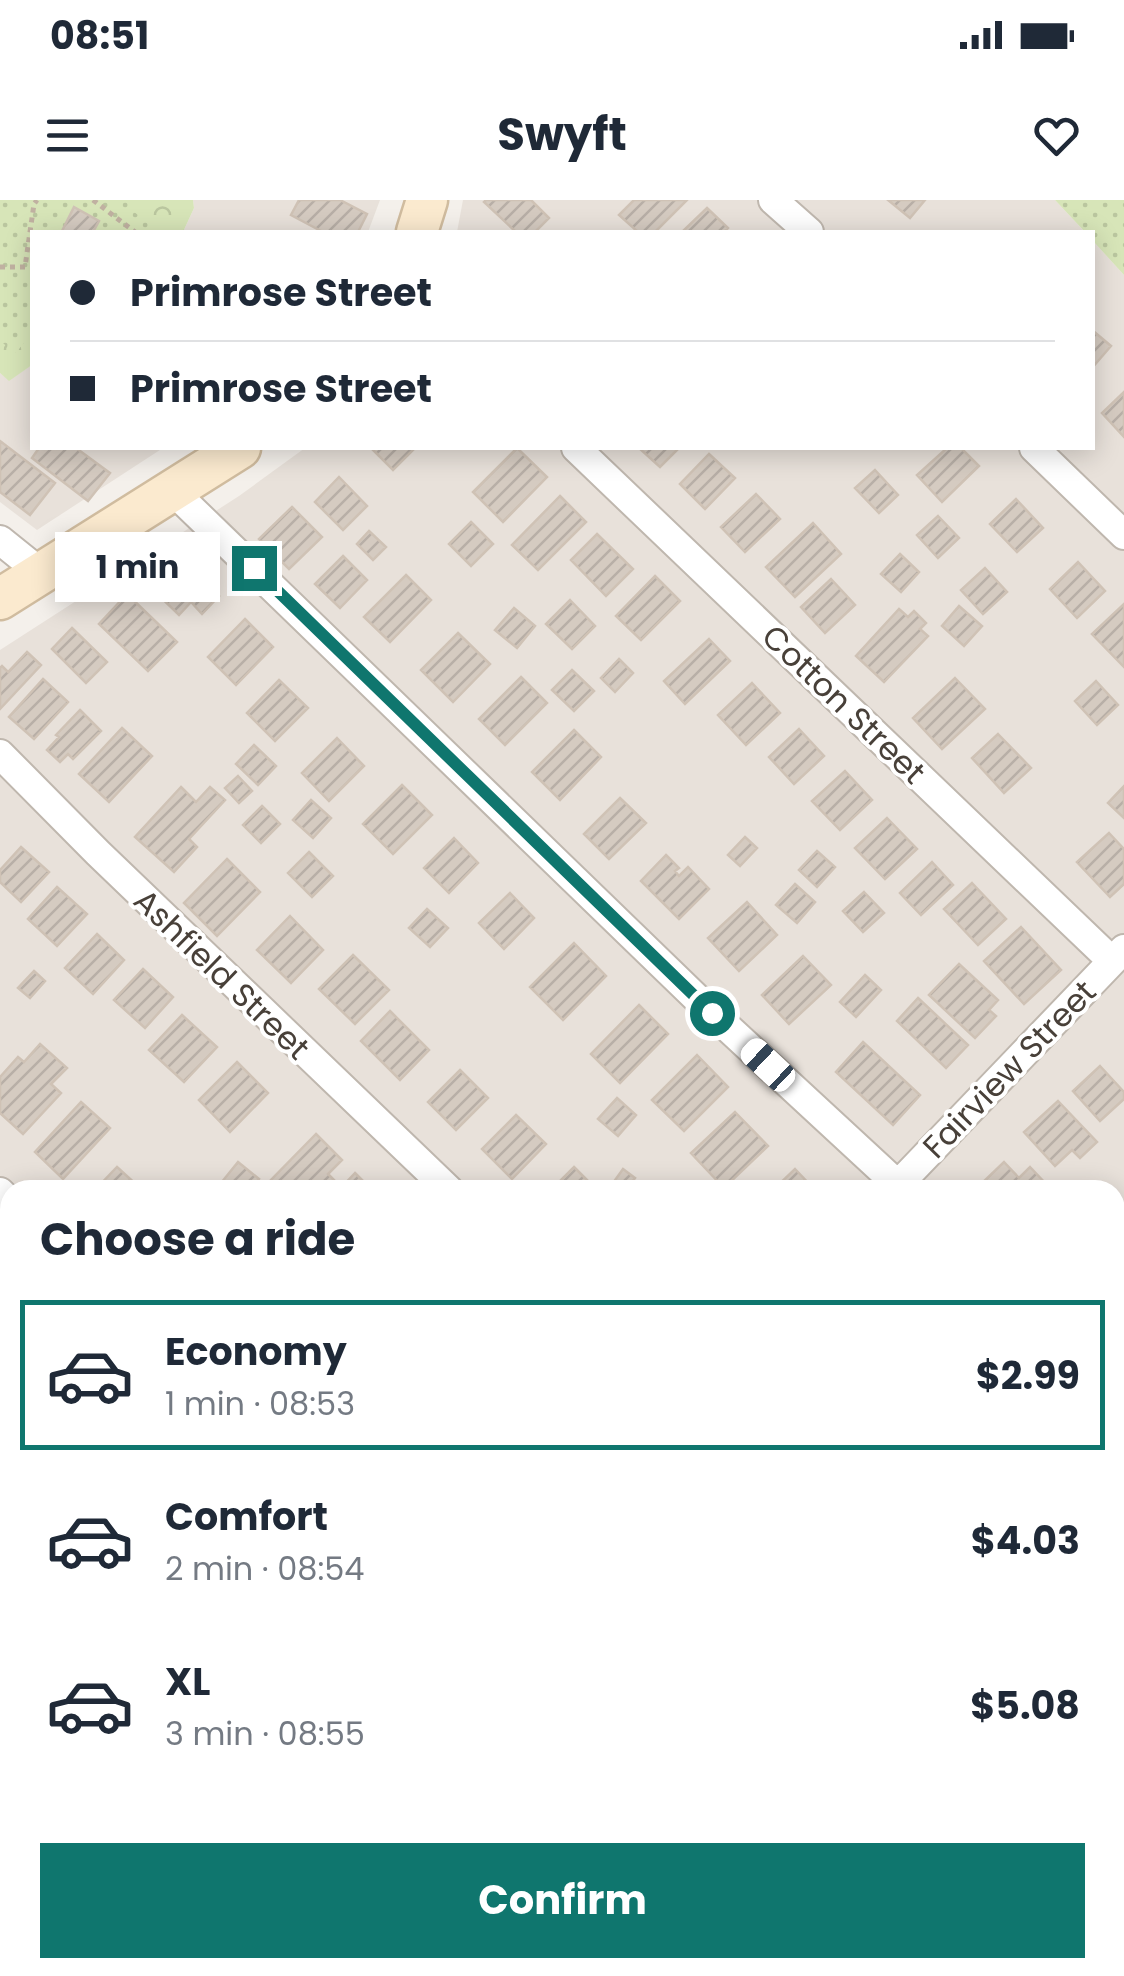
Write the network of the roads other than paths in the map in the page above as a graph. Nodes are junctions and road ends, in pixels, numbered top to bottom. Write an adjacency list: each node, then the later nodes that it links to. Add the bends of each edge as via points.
1 (427, 200): 3 (street)
2 (774, 200): 4 (street)
3 (418, 230)
4 (807, 230)
5 (237, 450): 8 (street)
6 (578, 450): 14 (street, Cotton Street)
7 (1036, 450): 9 (street)
8 (173, 491): 11 (street); 16 (street)
9 (1124, 534)
10 (0, 540): 11 (street)
11 (41, 573): 12 (street)
12 (0, 600)
13 (0, 754): 15 (street, Ashfield Street)
14 (1118, 955): 17 (street, Fairview Street)
15 (439, 1180)
16 (888, 1180)
17 (904, 1180)

